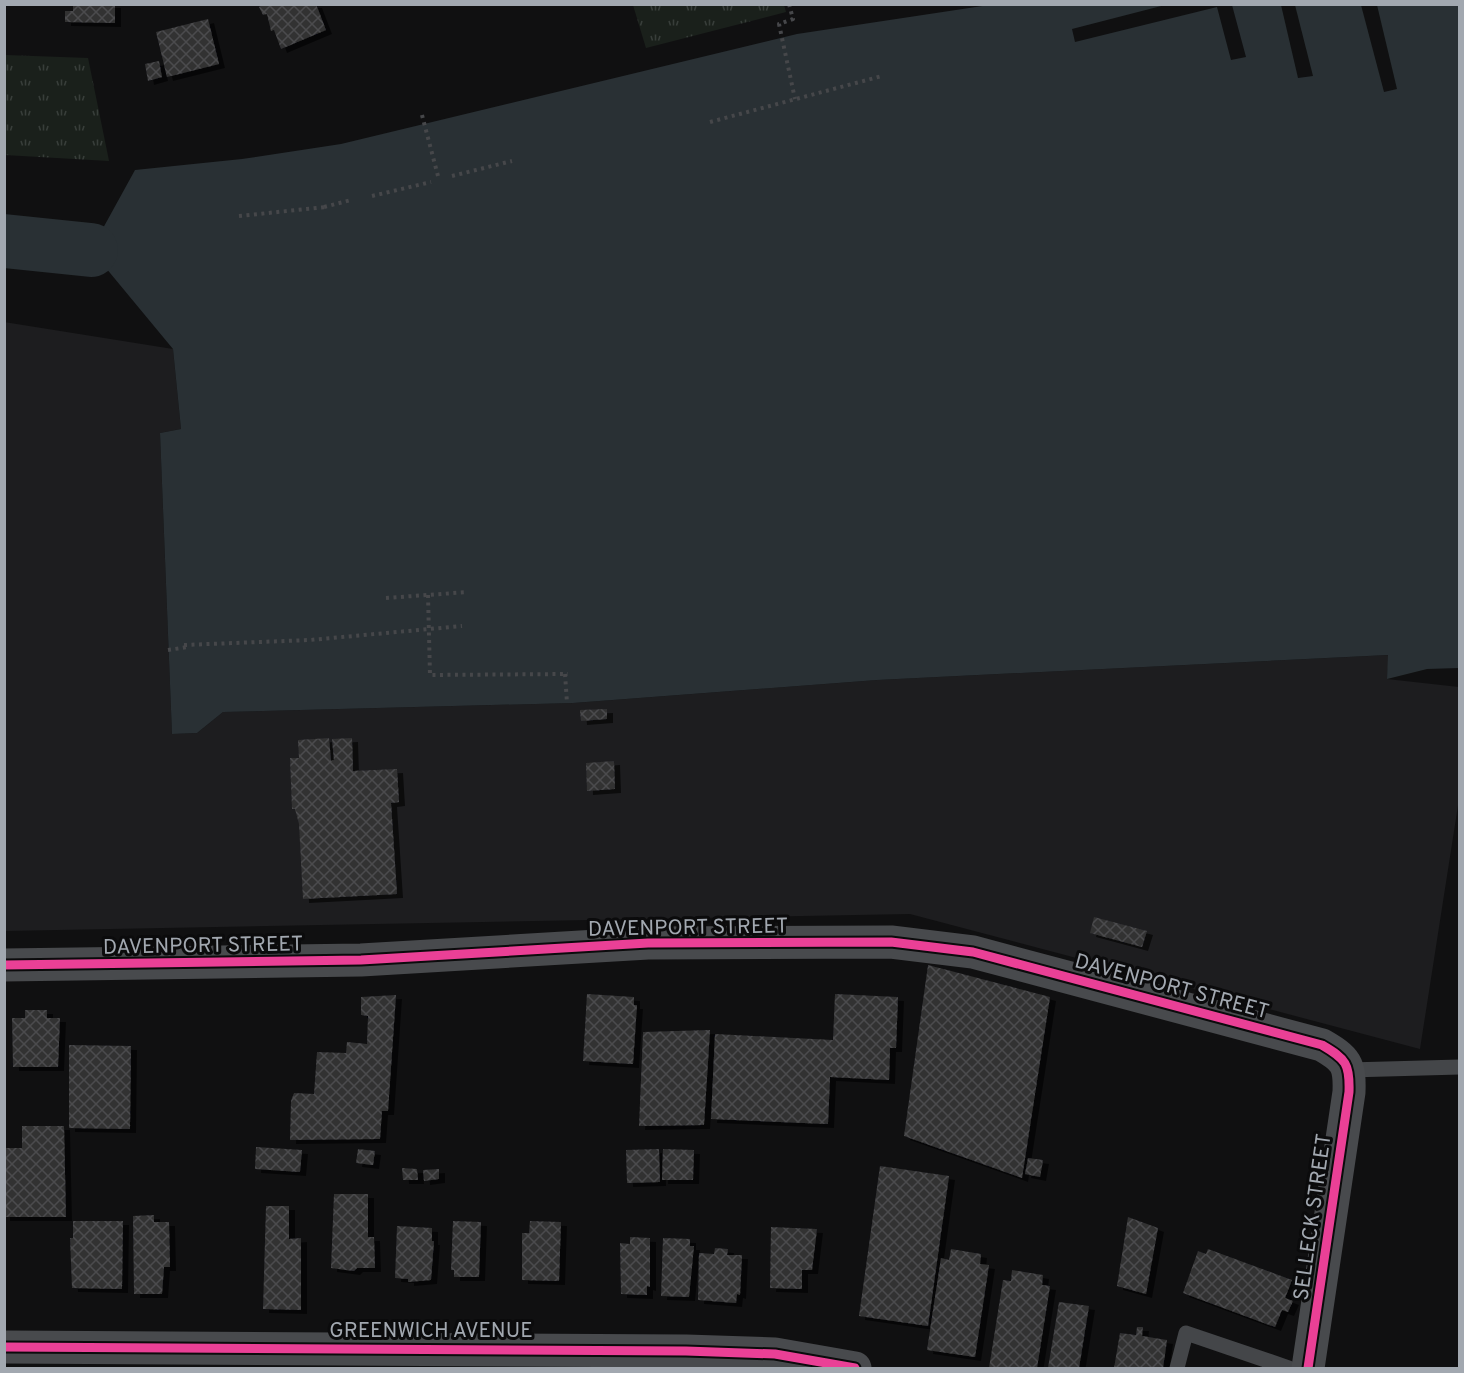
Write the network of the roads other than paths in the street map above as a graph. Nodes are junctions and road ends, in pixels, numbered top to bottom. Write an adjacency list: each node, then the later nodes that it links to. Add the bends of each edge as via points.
1 (4, 965): 3 (main road, DAVENPORT STREET, via 361,960 648,943 891,942 973,952 1322,1045 1340,1056)
2 (1460, 1067): 3 (lane)
3 (1350, 1070): 8 (main road, SELLECK STREET)
4 (4, 1347): 5 (main road, GREENWICH AVENUE, via 674,1350 775,1354)
5 (855, 1368)
6 (1177, 1368): 7 (lane, via 1185,1334)
7 (1288, 1368)
8 (1308, 1368)

